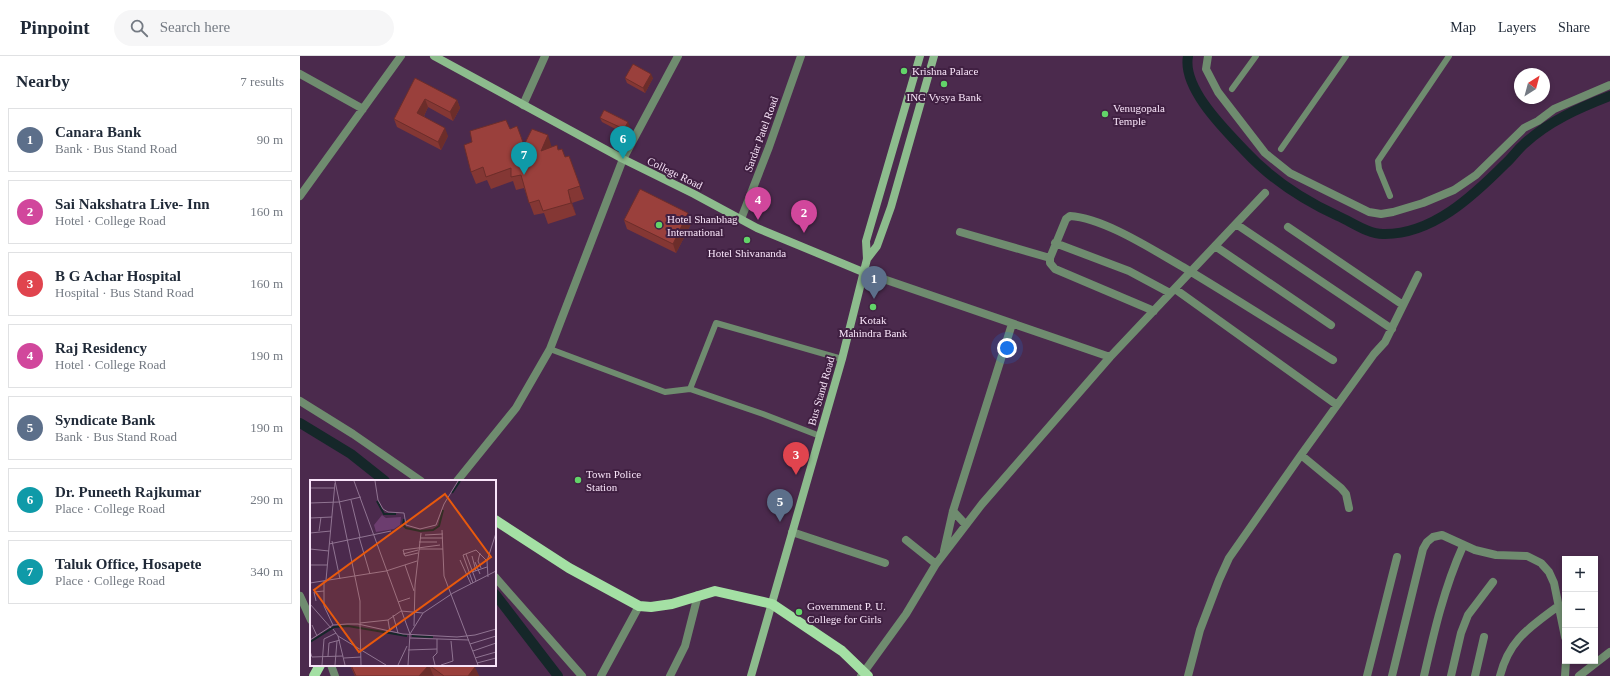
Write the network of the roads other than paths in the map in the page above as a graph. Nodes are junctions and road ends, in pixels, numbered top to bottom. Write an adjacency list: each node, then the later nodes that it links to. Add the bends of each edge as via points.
1 (401, 56): 16 (street)
2 (434, 56): 15 (main road, College Road)
3 (545, 56): 15 (street)
4 (678, 56): 18 (street)
5 (801, 56): 22 (street, Sardar Patel Road, via 770,147)
6 (920, 56): 29 (main road, Bus Stand Road, via 866,241)
7 (934, 56): 29 (main road, Bus Stand Road, via 891,208 877,246)
8 (1208, 56): 13 (street, via 1206,69 1218,92 1256,143 1277,164 1369,212 1381,214 1423,203 1454,190 1476,175 1524,128 1538,122 1554,109)
9 (1256, 56): 14 (lane)
10 (1449, 56): 21 (lane, via 1378,161)
11 (1344, 57): 17 (lane)
12 (300, 74): 16 (street)
13 (1610, 85)
14 (1232, 89)
15 (523, 105): 18 (main road, College Road)
16 (363, 109): 20 (street)
17 (1281, 149)
18 (623, 159): 22 (main road, College Road); 39 (street)
19 (1265, 193): 23 (street)
20 (300, 196)
21 (1390, 196)
22 (741, 219): 30 (main road, College Road)
23 (1236, 224): 27 (street); 38 (street)
24 (1288, 227): 34 (street)
25 (960, 232): 28 (street)
26 (1055, 243): 28 (street); 31 (street, via 1063,222 1070,216 1119,232); 33 (street, via 1129,271)
27 (1215, 246): 31 (street); 37 (street)
28 (1050, 258): 35 (street, via 1052,266 1062,273)
29 (867, 259): 30 (main road, Bus Stand Road)
30 (863, 272): 36 (street); 41 (main road, Bus Stand Road)
31 (1190, 272): 33 (street); 42 (street)
32 (1418, 275): 34 (street)
33 (1172, 291): 35 (street); 45 (street)
34 (1403, 305): 38 (street)
35 (1154, 310): 40 (street)
36 (1012, 324): 40 (street); 51 (street)
37 (1331, 325)
38 (1392, 329): 45 (street)
39 (550, 349): 43 (lane, via 665,392); 49 (street, via 516,408)
40 (1110, 357): 53 (street)
41 (842, 359): 43 (lane, via 716,323); 46 (main road, Bus Stand Road)
42 (1333, 360)
43 (690, 389): 46 (lane)
44 (300, 401): 48 (street)
45 (1337, 405): 47 (street)
46 (820, 436): 54 (main road, Bus Stand Road)
47 (1301, 455): 50 (street, via 1341,488 1346,494); 82 (street, via 1229,558 1200,630)
48 (420, 480)
49 (458, 480)
50 (1349, 508)
51 (953, 511): 53 (street); 57 (street)
52 (496, 521): 66 (main road, via 569,568)
53 (966, 525): 57 (street)
54 (792, 532): 59 (street); 65 (main road, Bus Stand Road)
55 (906, 540): 60 (street)
56 (1463, 546): 67 (street, via 1496,555 1527,556 1541,563 1554,583); 84 (street, via 1442,534 1432,537 1427,542); 85 (street, via 1444,595)
57 (943, 554): 60 (street)
58 (1397, 557): 83 (street)
59 (885, 563)
60 (936, 564): 75 (street)
61 (496, 578): 78 (street)
62 (1493, 582): 86 (street, via 1468,615)
63 (698, 595): 65 (main road, via 715,591); 66 (main road, via 672,604); 80 (street, via 685,646)
64 (300, 596): 68 (street)
65 (772, 604): 75 (main road, via 842,651); 81 (main road, Bus Stand Road)
66 (639, 606): 79 (street)
67 (1558, 606): 69 (street); 88 (street, via 1517,640 1509,650)
68 (310, 618)
69 (1563, 628)
70 (1484, 637): 87 (street)
71 (1610, 652): 90 (street)
72 (1566, 664): 89 (street)
73 (319, 666): 76 (main road)
74 (331, 666): 77 (street)
75 (865, 675)
76 (314, 676)
77 (335, 676)
78 (582, 676)
79 (601, 676)
80 (670, 676)
81 (751, 676)
82 (1188, 676)
83 (1367, 676)
84 (1392, 676)
85 (1424, 676)
86 (1451, 676)
87 (1474, 676)
88 (1500, 676)
89 (1566, 676)
90 (1579, 676)

